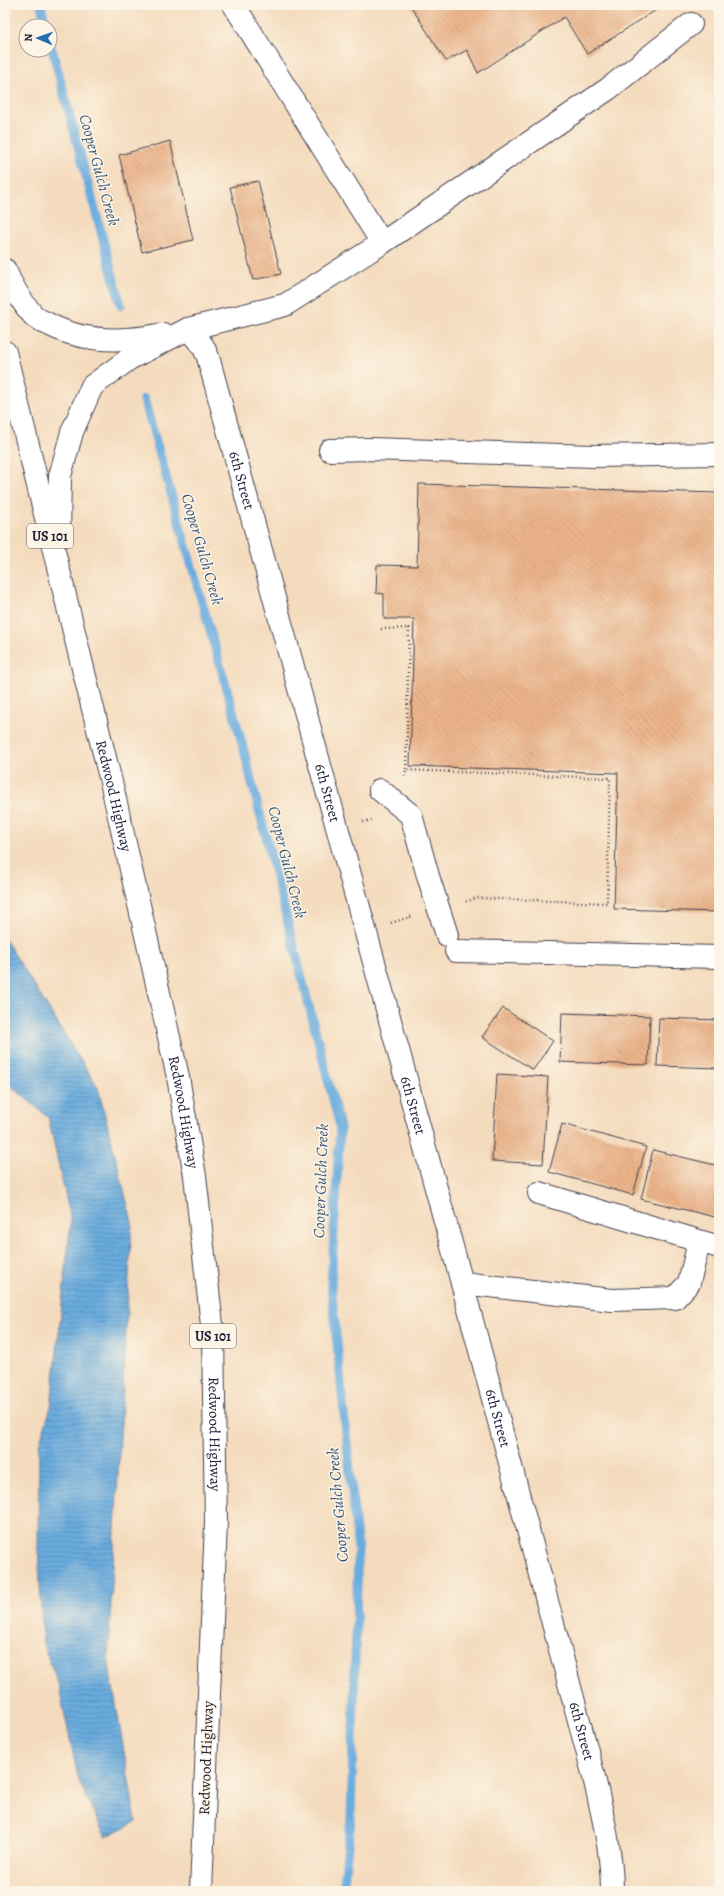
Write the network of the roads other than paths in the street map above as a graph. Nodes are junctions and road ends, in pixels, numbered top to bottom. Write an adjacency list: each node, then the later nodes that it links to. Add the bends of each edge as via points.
1 (234, 5): 3 (main road)
2 (691, 24): 3 (main road, via 608,89)
3 (382, 243): 5 (main road, via 286,305)
4 (5, 270): 5 (main road, via 12,287 35,317 67,334 103,340 140,339)
5 (188, 329): 9 (main road, via 129,359 92,386 72,432 60,476 58,535); 14 (main road, 6th Street, via 208,357)
6 (5, 352): 9 (main road, Redwood Highway / US 101)
7 (330, 450): 8 (main road, via 594,456)
8 (719, 454)
9 (95, 720): 15 (main road, Redwood Highway / US 101, via 178,1077 195,1176 213,1334 216,1522)
10 (380, 790): 11 (main road, via 411,815 438,909 451,943)
11 (719, 957)
12 (539, 1194): 13 (main road)
13 (709, 1245): 14 (main road, via 689,1283 675,1298 612,1300)
14 (462, 1283): 16 (main road, 6th Street, via 593,1773 611,1863)
15 (201, 1891)
16 (612, 1891)

